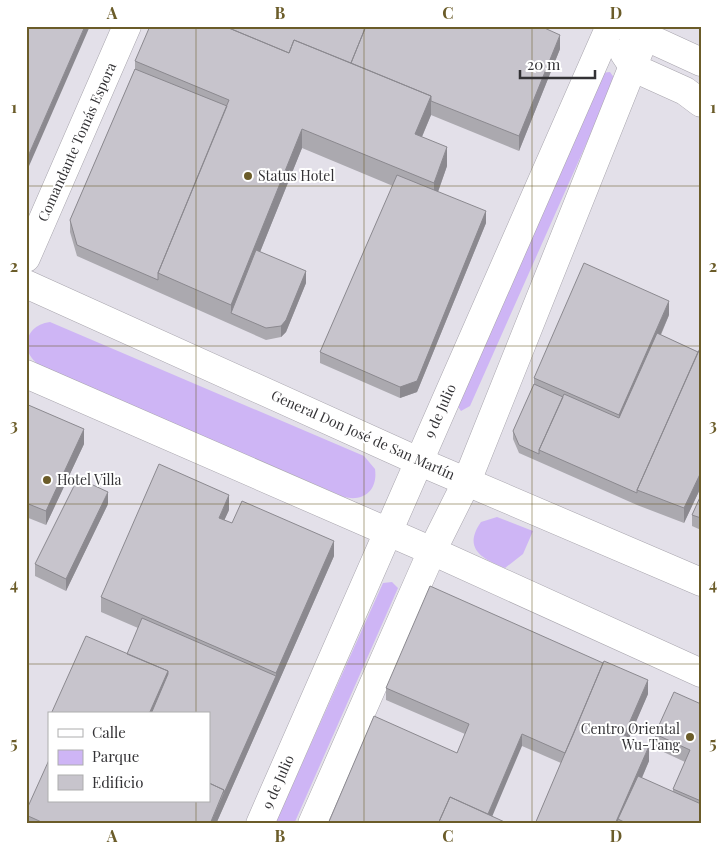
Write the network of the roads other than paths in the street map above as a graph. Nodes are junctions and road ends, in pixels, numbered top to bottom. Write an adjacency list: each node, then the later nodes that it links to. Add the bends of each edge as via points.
1 (127, 26): 6 (street, Comandante Tomás Espora)
2 (623, 29): 3 (street); 4 (street); 4 (street); 9 (street, 9 de Julio)
3 (701, 62)
4 (634, 68): 5 (street, via 685,91); 10 (street)
5 (701, 103)
6 (26, 258)
7 (26, 284): 9 (street, General Don José de San Martín)
8 (26, 374): 11 (street)
9 (418, 461): 10 (street, General Don José de San Martín); 11 (street, 9 de Julio)
10 (467, 481): 12 (street); 13 (street, General Don José de San Martín)
11 (388, 532): 12 (street); 15 (street, 9 de Julio)
12 (432, 551): 14 (street); 16 (street)
13 (701, 582)
14 (701, 672)
15 (260, 824)
16 (312, 824)

